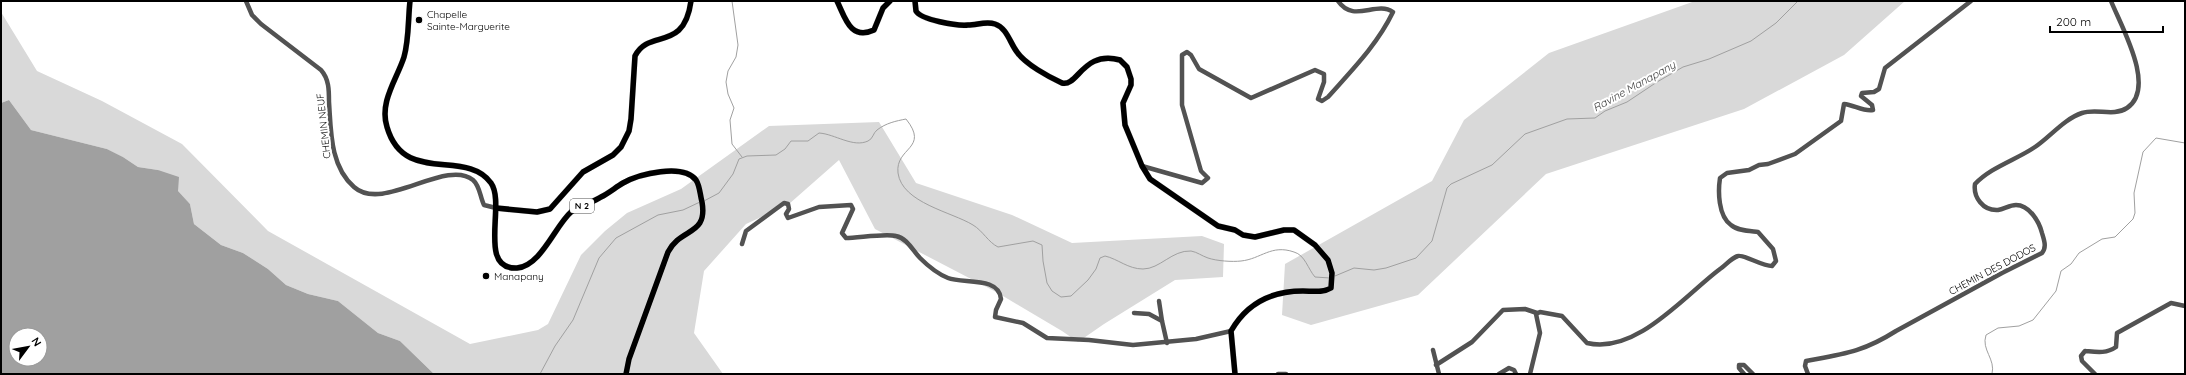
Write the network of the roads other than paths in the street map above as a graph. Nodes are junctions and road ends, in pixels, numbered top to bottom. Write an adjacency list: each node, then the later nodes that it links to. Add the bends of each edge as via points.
1 (246, 1): 11 (street, CHEMIN NEUF, via 252,15 260,24 321,70 325,76 329,92 335,157 339,169 353,187 362,193 378,195 433,179 461,176 470,178 475,183 484,205)
2 (410, 1): 11 (main road, N 2, via 404,58 386,102 386,123 390,136 400,150 414,160 480,173 494,190)
3 (691, 1): 11 (main road, via 687,20 680,30 640,49 635,56 631,119 629,131 621,147 613,155 583,172 550,209 537,212)
4 (837, 1): 5 (main road, via 849,26 856,31 867,33 874,30 883,8)
5 (890, 1)
6 (915, 1): 10 (main road, via 916,11 924,18 959,26 989,22 998,25 1025,62 1062,83 1076,79 1082,69 1093,61 1120,60 1127,67 1131,79 1123,103 1124,120)
7 (1338, 1): 10 (street, via 1342,7 1353,12 1381,7 1393,12 1370,51 1328,97 1322,101 1318,99 1324,74 1314,70 1251,98 1199,69 1187,52 1182,55 1182,105 1201,171 1208,178 1202,183)
8 (1971, 1): 16 (street, via 1885,68 1879,89 1862,93 1861,96 1872,105 1873,110 1868,112 1855,105 1844,104 1841,121 1795,154 1749,170 1727,173 1720,178 1718,189 1724,216 1730,225 1758,232 1773,249 1776,261 1772,266 1765,266 1743,256 1736,257 1709,276 1665,318 1610,346 1587,343 1562,316)
9 (2111, 1): 32 (street, CHEMIN DES DODOS, via 2140,76 2138,94 2134,101 2117,112 2096,111 2080,114 2035,147 1975,184 1976,198 1987,207 1996,210 2014,204 2029,210 2041,229 2045,243 2042,253 2002,272 1881,341 1858,351 1806,361)
10 (1142, 166): 18 (main road, via 1154,182 1218,226 1251,237 1294,230 1328,260 1332,273 1332,285 1329,290 1289,291 1262,300 1245,310)
11 (496, 208): 22 (main road, N 2, via 496,254 504,264 518,268 533,261 571,212 601,198 624,182 674,170 692,176 698,183 704,213 699,224 678,239 668,252 628,359)
12 (742, 244): 19 (street, via 746,231 784,203 788,204 788,218 819,207 851,205 853,209 842,233 846,238 897,236 909,244 924,262 946,277 958,281 979,281 999,291 1001,299 995,317 1023,323 1047,338 1133,345)
13 (1159, 301): 17 (street)
14 (2185, 306): 33 (street, via 2170,303 2117,333 2116,347 2111,350 2085,351 2081,356 2082,361)
15 (1134, 313): 17 (street, via 1149,314)
16 (1537, 313): 21 (street, via 1525,309 1503,310 1472,342); 29 (street, via 1535,320 1540,333 1539,343)
17 (1162, 321): 19 (street)
18 (1231, 331): 19 (street); 23 (main road)
19 (1167, 343)
20 (1433, 350): 21 (street)
21 (1436, 365): 26 (street)
22 (626, 374)
23 (1235, 374)
24 (1278, 374): 25 (street)
25 (1286, 374)
26 (1439, 374)
27 (1499, 374): 28 (street, via 1509,368)
28 (1516, 374)
29 (1530, 374)
30 (1744, 374): 31 (street, via 1739,368 1740,364)
31 (1753, 374)
32 (1808, 374)
33 (2096, 374)

